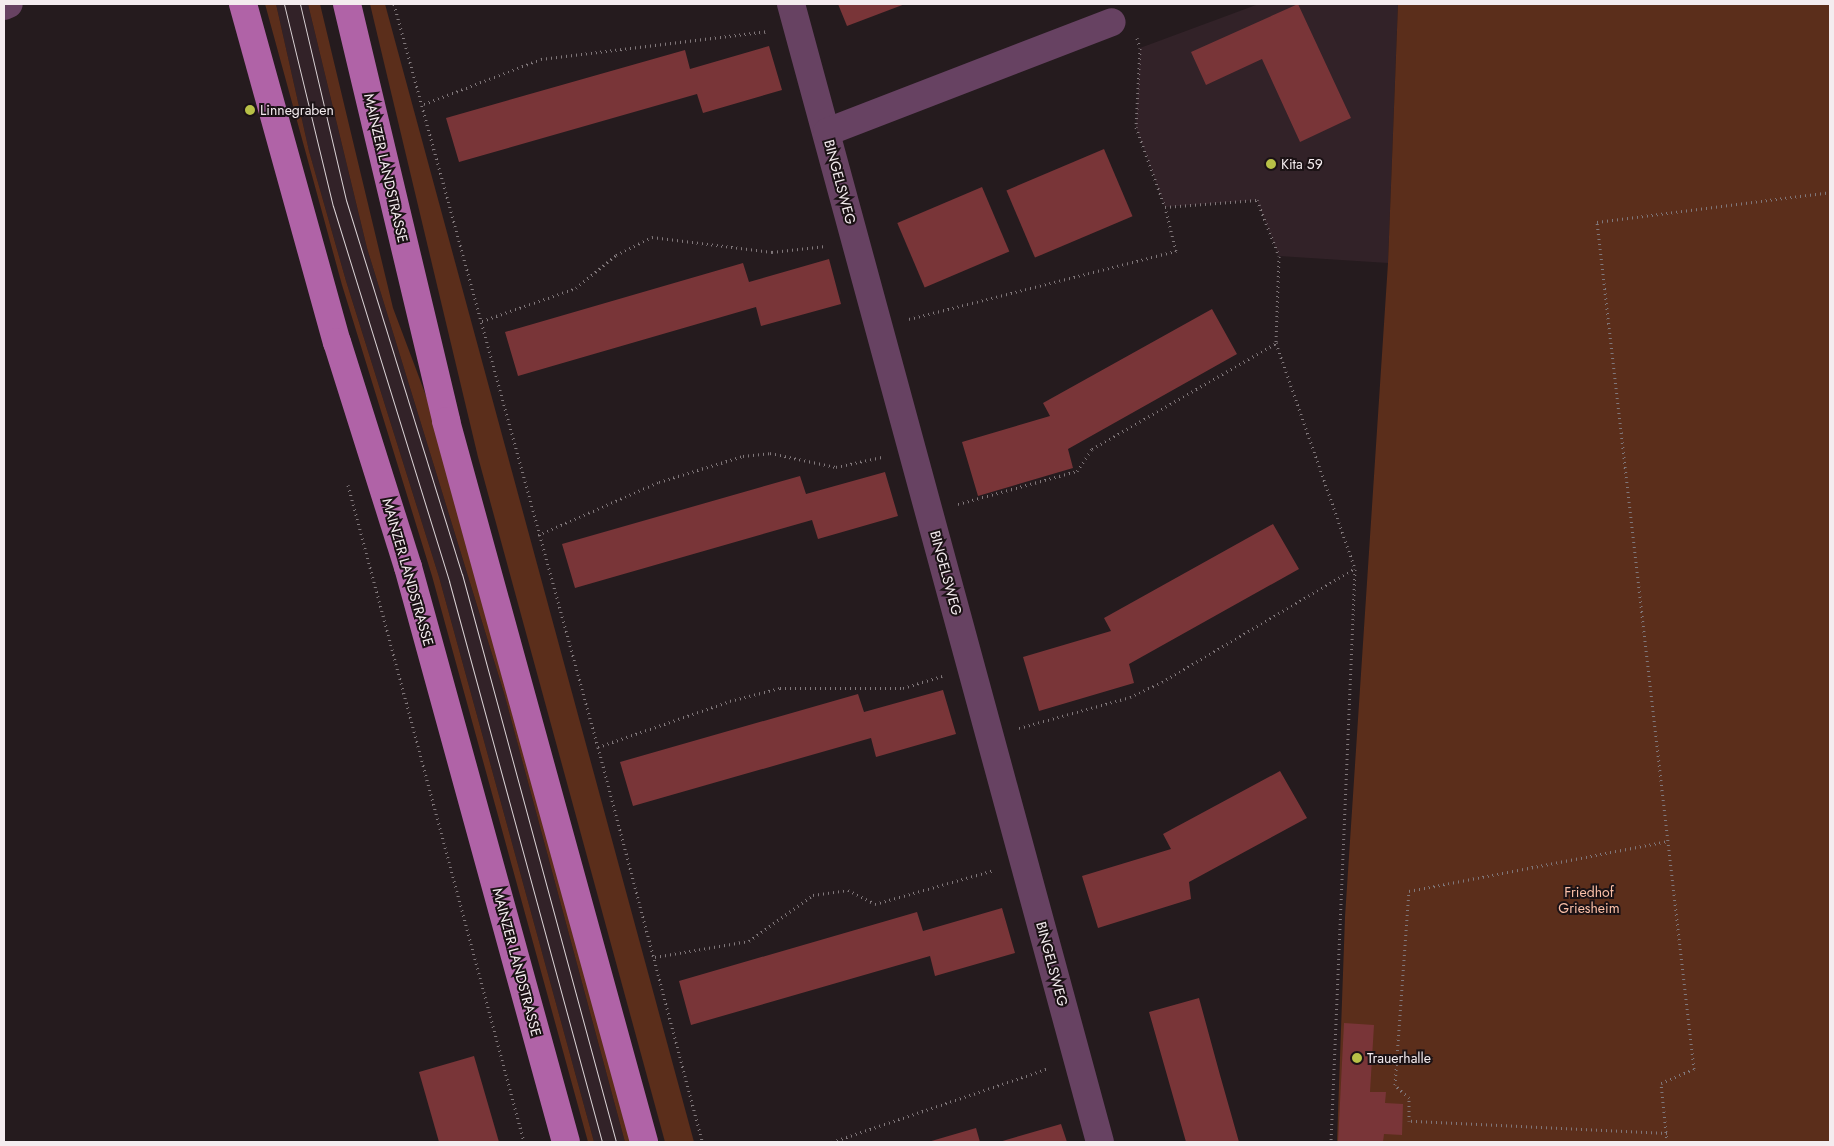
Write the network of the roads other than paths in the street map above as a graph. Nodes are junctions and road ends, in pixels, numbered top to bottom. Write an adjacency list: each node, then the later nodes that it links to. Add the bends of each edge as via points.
1 (9, 4): 4 (street)
2 (243, 4): 8 (main road, MAINZER LANDSTRASSE, via 337,342 408,567)
3 (347, 4): 9 (main road, MAINZER LANDSTRASSE, via 446,421)
4 (4, 6)
5 (794, 15): 7 (street, BINGELSWEG)
6 (1123, 26): 7 (street)
7 (827, 132): 10 (street, BINGELSWEG)
8 (566, 1142)
9 (644, 1142)
10 (1100, 1142)

